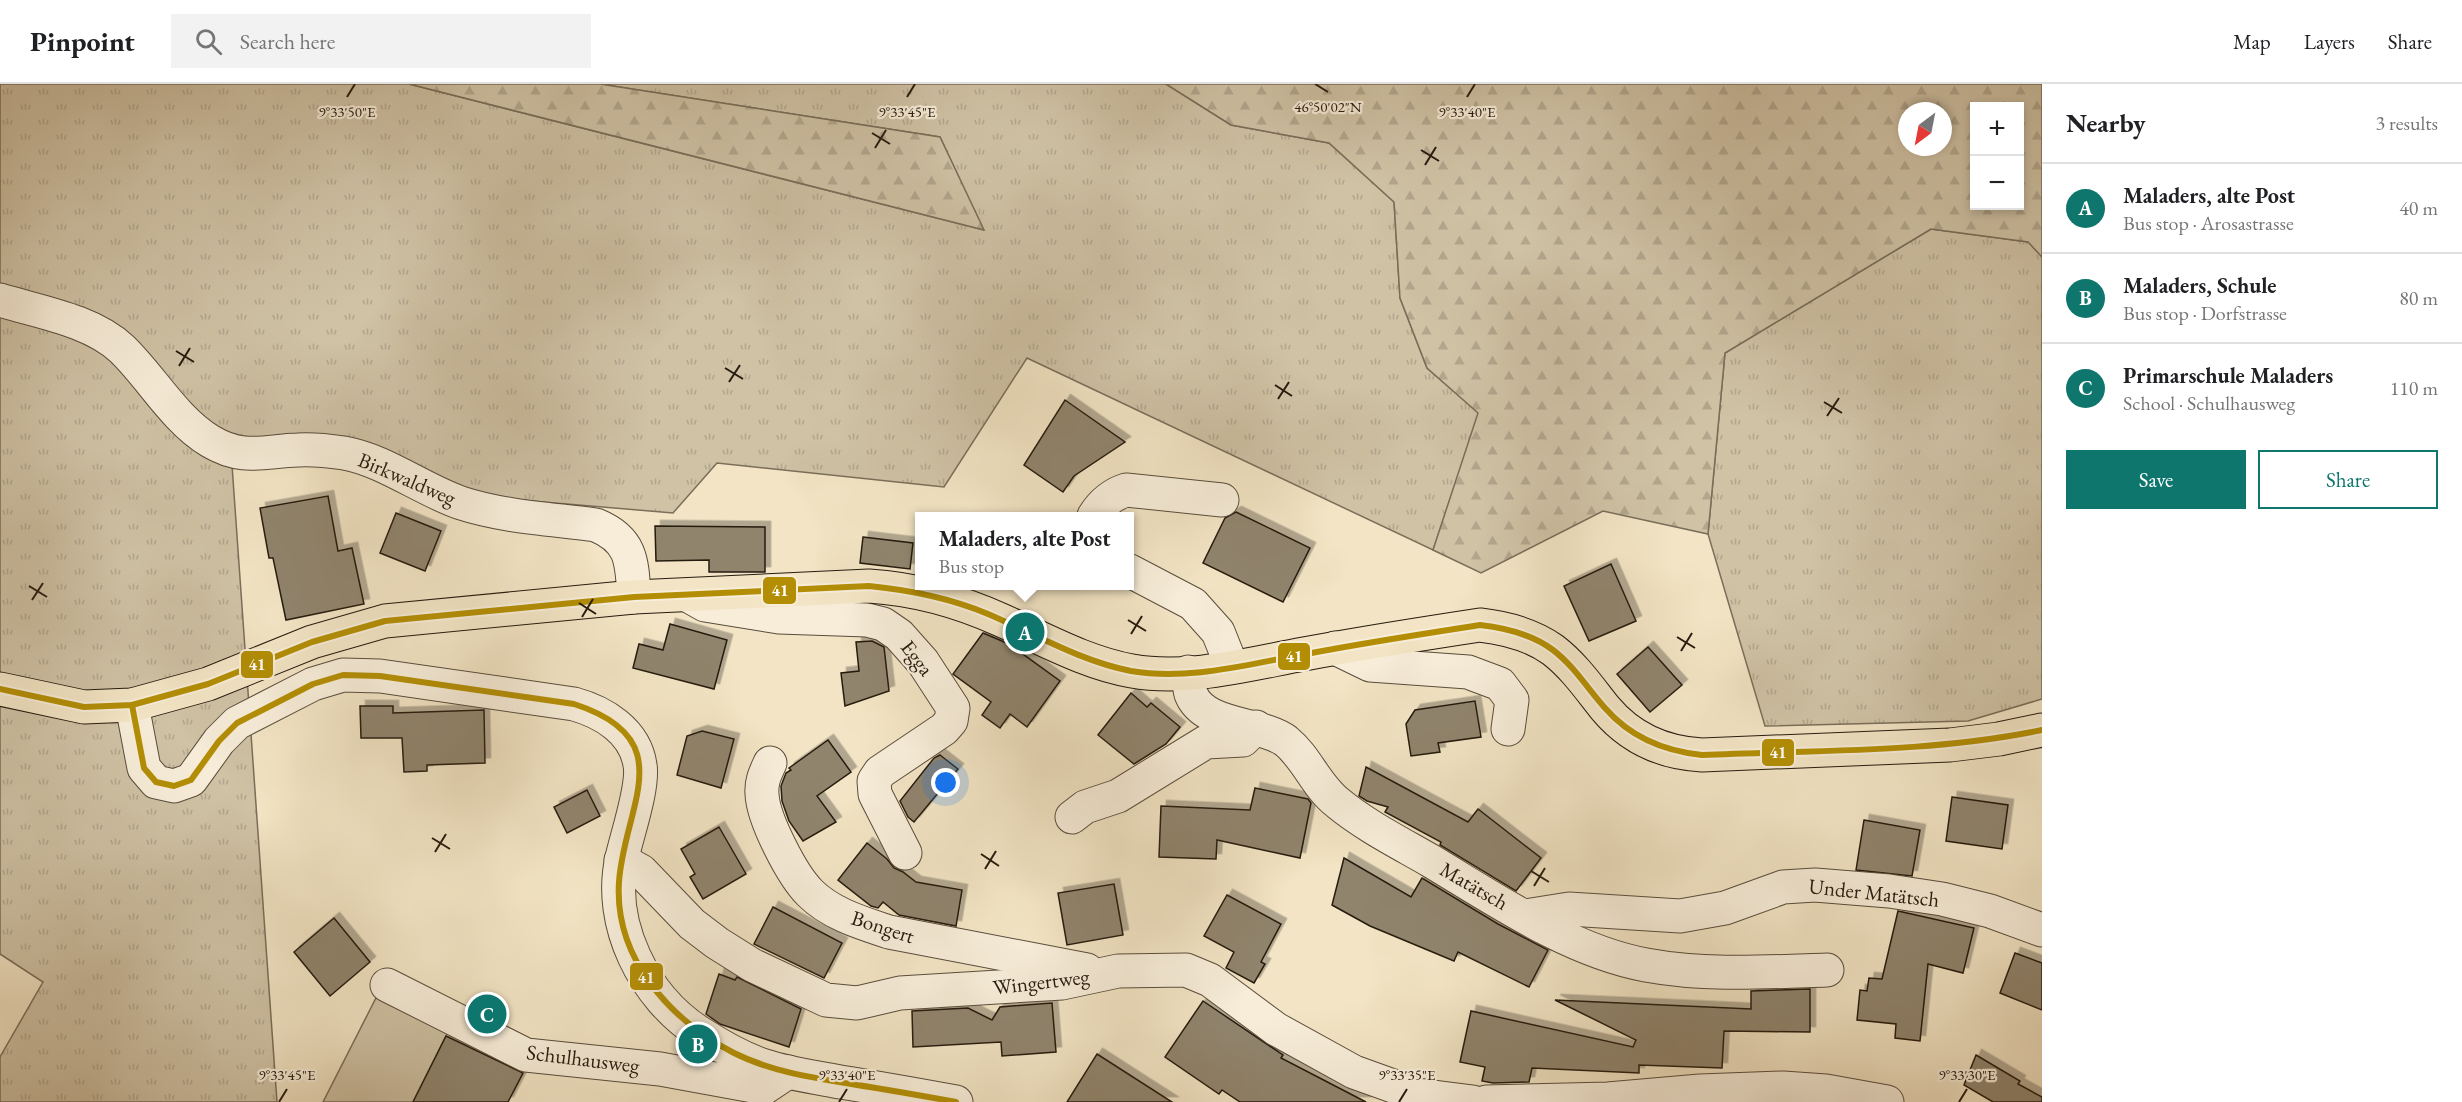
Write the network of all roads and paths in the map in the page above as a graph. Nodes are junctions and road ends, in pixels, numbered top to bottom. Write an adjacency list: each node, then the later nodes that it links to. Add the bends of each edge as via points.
1 (0, 300): 6 (street, Birkwaldweg, via 104,336 121,348 193,428 232,451 257,455 298,450 345,453 440,495 492,512 596,525 608,530 628,550 633,564)
2 (1222, 500): 3 (street, via 1126,490 1114,494)
3 (1097, 512)
4 (1134, 573): 8 (street, via 1193,604 1218,632)
5 (685, 593): 6 (main road); 9 (main road, via 869,586 906,589 973,609 1115,667 1155,674); 17 (street, Egga, via 705,605 779,617 883,624 899,634 923,662 952,708 951,722 880,772 874,781 875,794)
6 (634, 597): 11 (main road, via 377,623 312,642 208,684)
7 (1335, 648): 8 (main road); 13 (street, via 1370,665 1468,672 1500,684 1512,700); 14 (main road, via 1480,625 1515,631 1533,638 1566,661 1626,729 1654,745 1684,754 1950,745)
8 (1232, 667): 9 (main road)
9 (1188, 672): 12 (street, Matätsch, via 1191,695 1200,707 1220,718)
10 (0, 689): 11 (main road, via 84,707)
11 (132, 705): 18 (street, via 144,768 156,782 174,786 191,780 237,723 313,684 343,675 380,676 574,704 597,711 617,725 640,764)
12 (1256, 727): 16 (street, via 1243,740 1206,742 1118,796 1085,807); 19 (street, Matätsch, via 1292,746 1317,783 1340,805)
13 (1508, 729)
14 (2042, 730)
15 (770, 763): 22 (street, Bongert, via 763,777 762,796 778,844 810,893 829,907 889,932)
16 (1072, 817)
17 (905, 853)
18 (621, 860): 22 (street, Wingertweg, via 641,871 692,924 717,943 752,965 826,1000 857,1003 910,992 1049,985); 24 (street, via 619,894 626,936 638,964 663,1002 699,1033 764,1065)
19 (1526, 916): 20 (street, Under Matätsch, via 1569,909 1680,916 1725,908 1783,887 1815,885 1942,899); 21 (street, Matätsch, via 1602,952 1645,965 1725,973)
20 (2042, 930)
21 (1827, 970)
22 (1104, 973): 26 (street, Wingertweg, via 1173,969 1194,972 1276,1029 1354,1072 1418,1095)
23 (387, 985): 24 (street, Schulhausweg, via 526,1055 660,1069 764,1088)
24 (788, 1072): 25 (street)
25 (956, 1102)
26 (1473, 1102)
27 (1486, 1102): 28 (street, via 1608,1099 1753,1088 1813,1089)
28 (1887, 1102)

